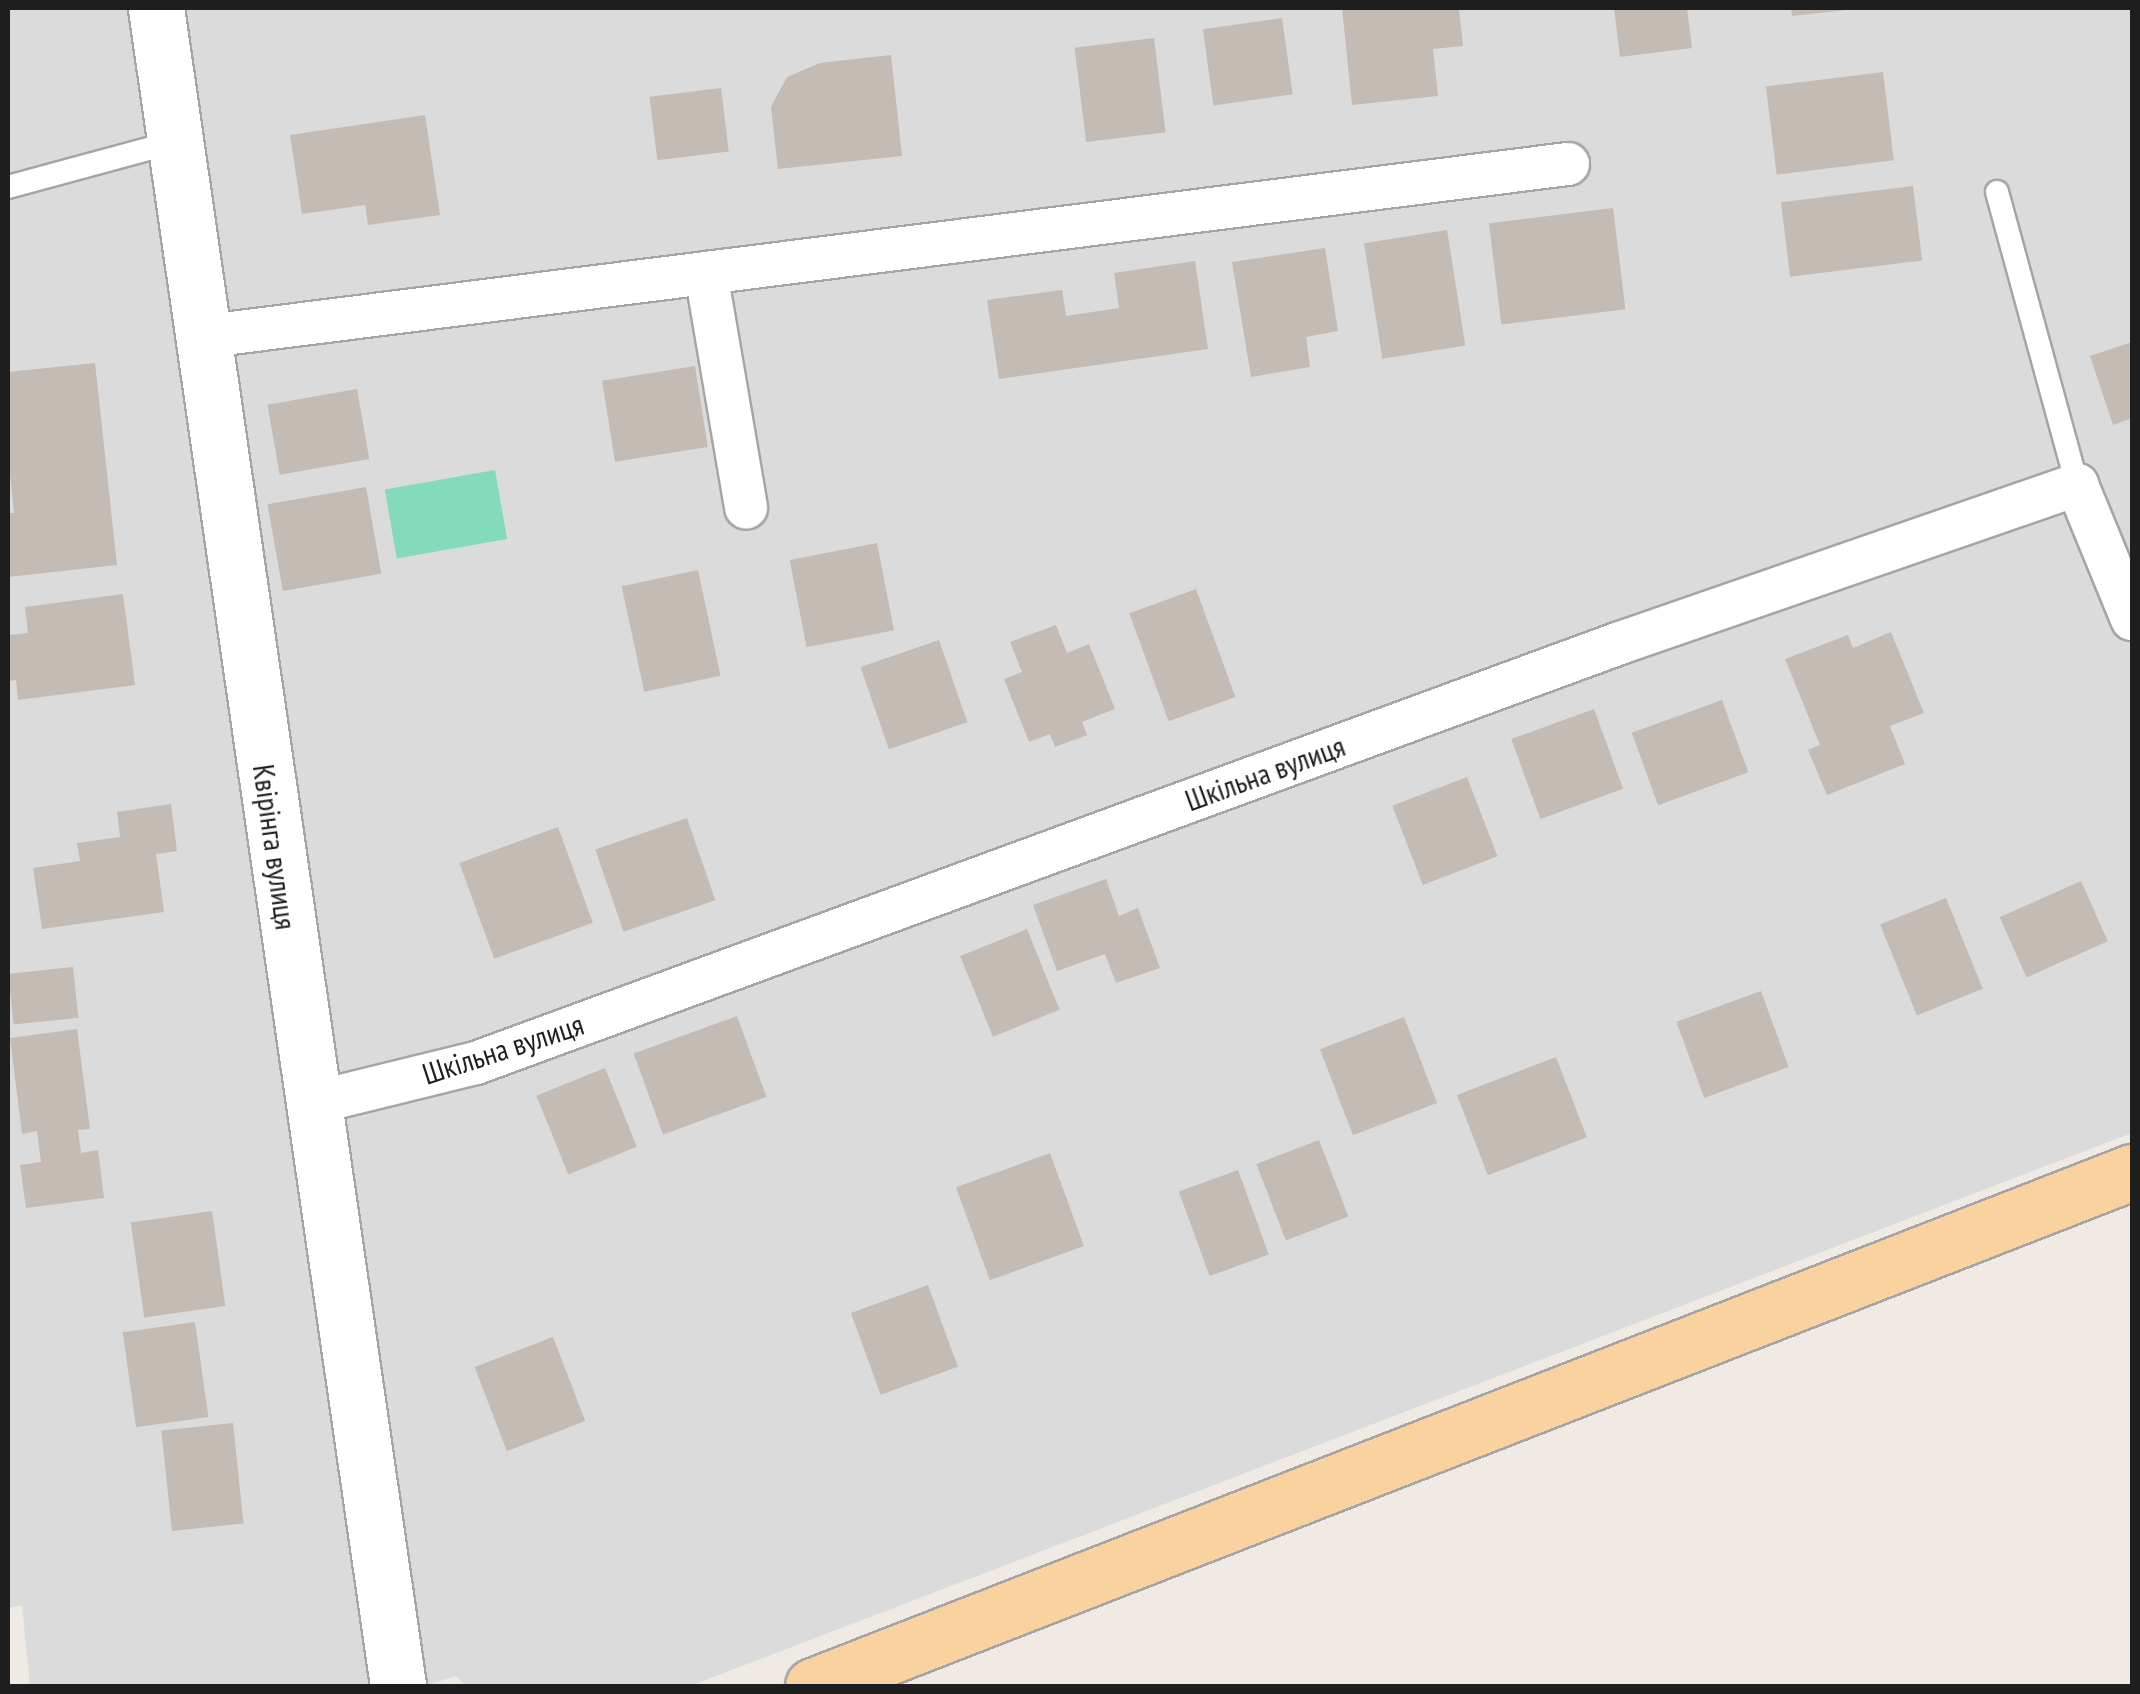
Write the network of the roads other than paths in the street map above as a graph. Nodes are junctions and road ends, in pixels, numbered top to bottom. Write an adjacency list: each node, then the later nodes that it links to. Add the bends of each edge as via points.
1 (156, 8): 2 (street, Квірінга вулиця)
2 (174, 142): 4 (lane); 7 (street, Квірінга вулиця)
3 (1568, 164): 6 (street)
4 (8, 187)
5 (1997, 192): 8 (lane)
6 (706, 273): 7 (street); 9 (street)
7 (200, 337): 11 (street, Квірінга вулиця)
8 (2077, 485): 10 (street); 11 (street, Шкільна вулиця, via 1602,650 476,1062)
9 (746, 508)
10 (2132, 619)
11 (313, 1104): 13 (street, Квірінга вулиця)
12 (2132, 1172): 14 (main road)
13 (398, 1686)
14 (814, 1686)

